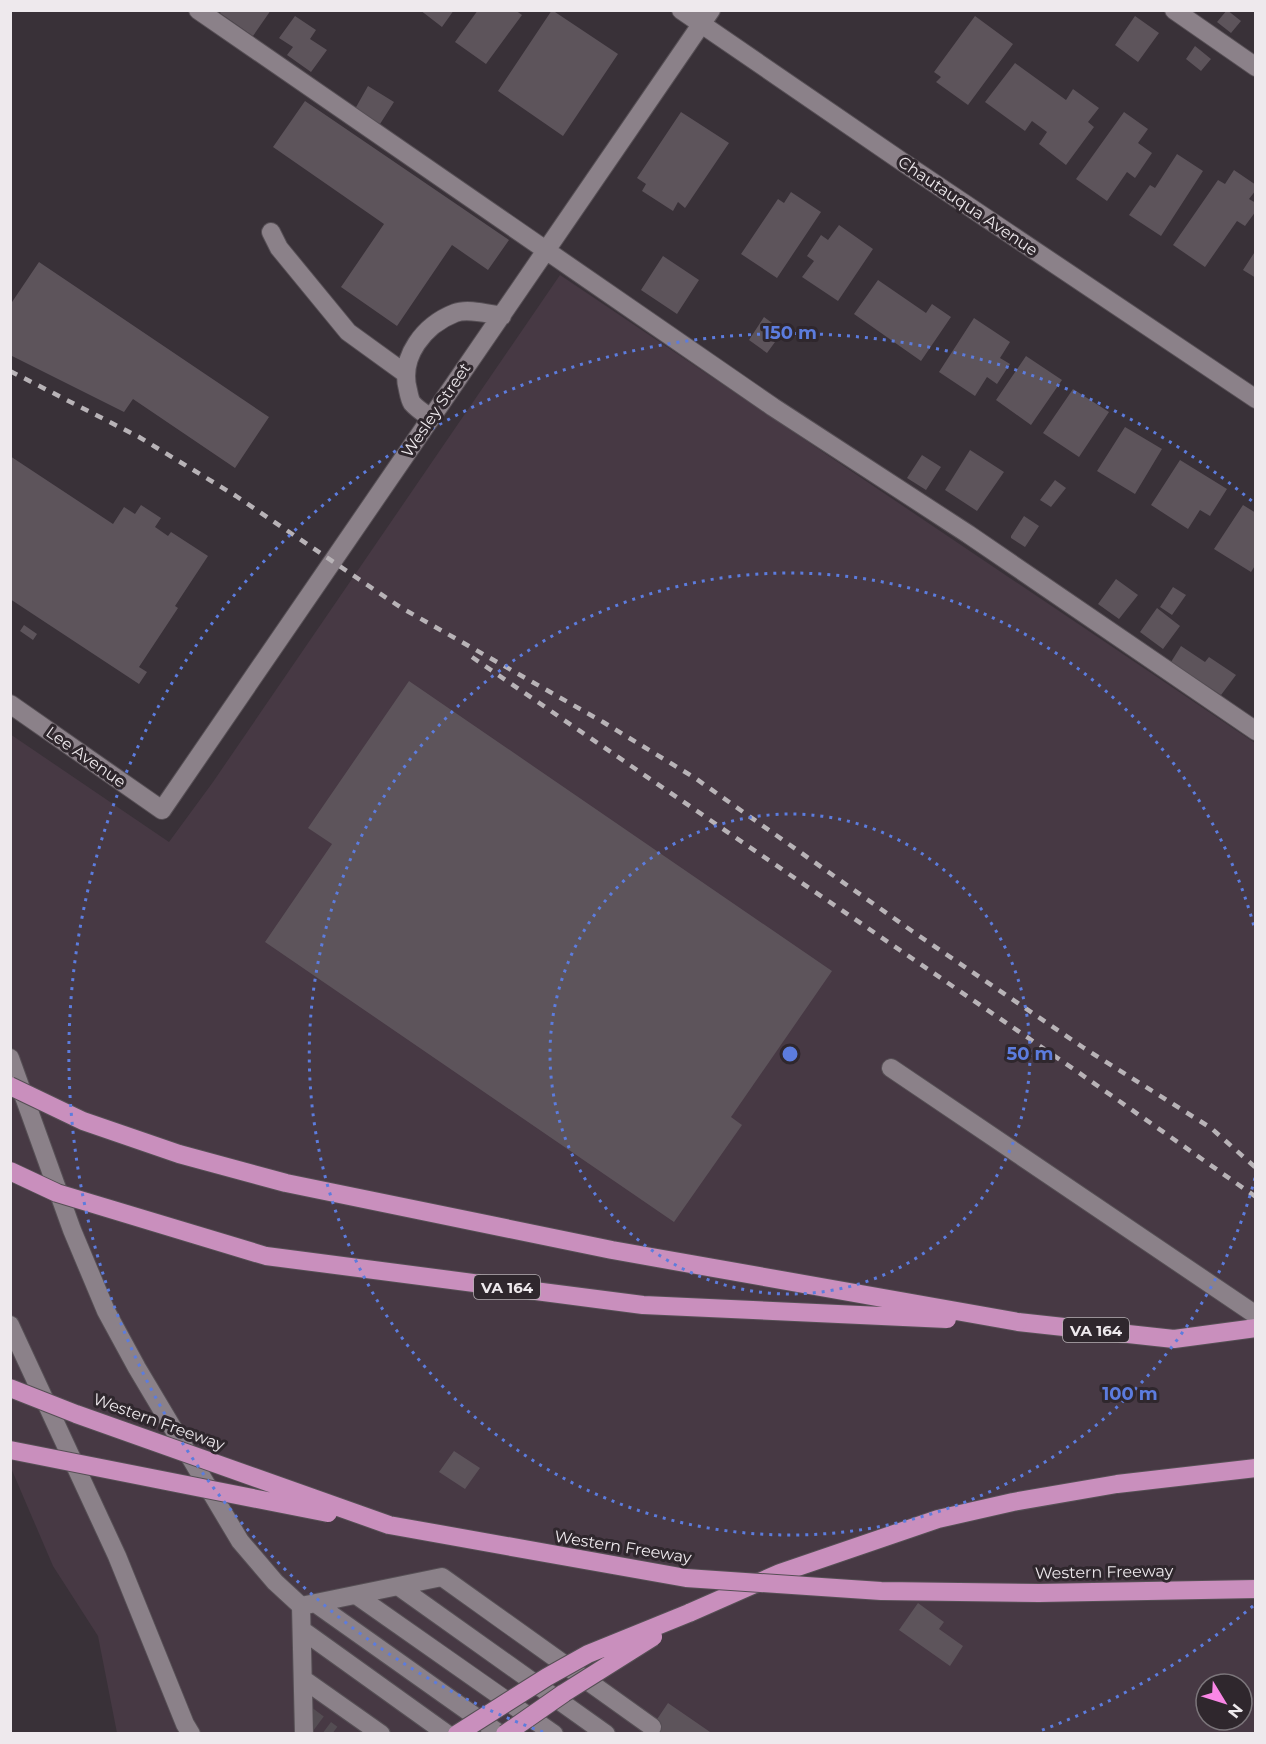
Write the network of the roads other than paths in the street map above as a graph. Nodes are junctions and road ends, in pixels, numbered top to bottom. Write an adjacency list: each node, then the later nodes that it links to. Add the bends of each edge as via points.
1 (198, 10): 7 (street)
2 (681, 10): 4 (street, Chautauqua Avenue)
3 (1174, 10): 5 (street)
4 (706, 17): 7 (street, Wesley Street); 10 (street, Chautauqua Avenue, via 904,163)
5 (1256, 66)
6 (271, 232): 9 (street, via 279,248 348,332)
7 (546, 250): 8 (street, Wesley Street); 13 (street)
8 (501, 315): 9 (street, via 457,312 444,318 415,344); 11 (street, Wesley Street)
9 (406, 374): 11 (street, via 411,402)
10 (1256, 399)
11 (431, 418): 14 (street, Wesley Street)
12 (10, 704): 14 (street, Lee Avenue)
13 (1256, 731)
14 (162, 810)
15 (10, 1058): 30 (street, via 72,1230 106,1311 137,1368 240,1541 274,1582)
16 (891, 1068): 19 (street)
17 (10, 1086): 20 (highway, bridge, via 82,1121 179,1154 286,1183 612,1250)
18 (10, 1171): 20 (highway, VA 164, bridge, via 57,1193 267,1256 643,1305)
19 (1256, 1315)
20 (1018, 1322): 22 (highway, VA 164, via 1174,1339)
21 (10, 1325): 35 (street, via 117,1556)
22 (1256, 1328)
23 (10, 1388): 26 (highway, Western Freeway, bridge)
24 (10, 1450): 26 (highway, bridge)
25 (1256, 1468): 31 (highway, bridge, via 1117,1484 938,1520 780,1574)
26 (389, 1525): 28 (highway, Western Freeway, bridge, via 686,1578 881,1591)
27 (398, 1586): 29 (street); 34 (street, via 442,1577); 43 (street)
28 (1256, 1589)
29 (356, 1595): 30 (street); 42 (street)
30 (308, 1605): 32 (street); 40 (street)
31 (689, 1613): 39 (highway, bridge, via 588,1654); 41 (highway, bridge)
32 (302, 1630): 33 (street); 38 (street)
33 (303, 1679): 36 (street); 37 (street)
34 (652, 1726)
35 (191, 1734)
36 (304, 1734)
37 (381, 1734)
38 (447, 1734)
39 (456, 1734)
40 (500, 1734)
41 (505, 1734)
42 (554, 1734)
43 (606, 1734)

